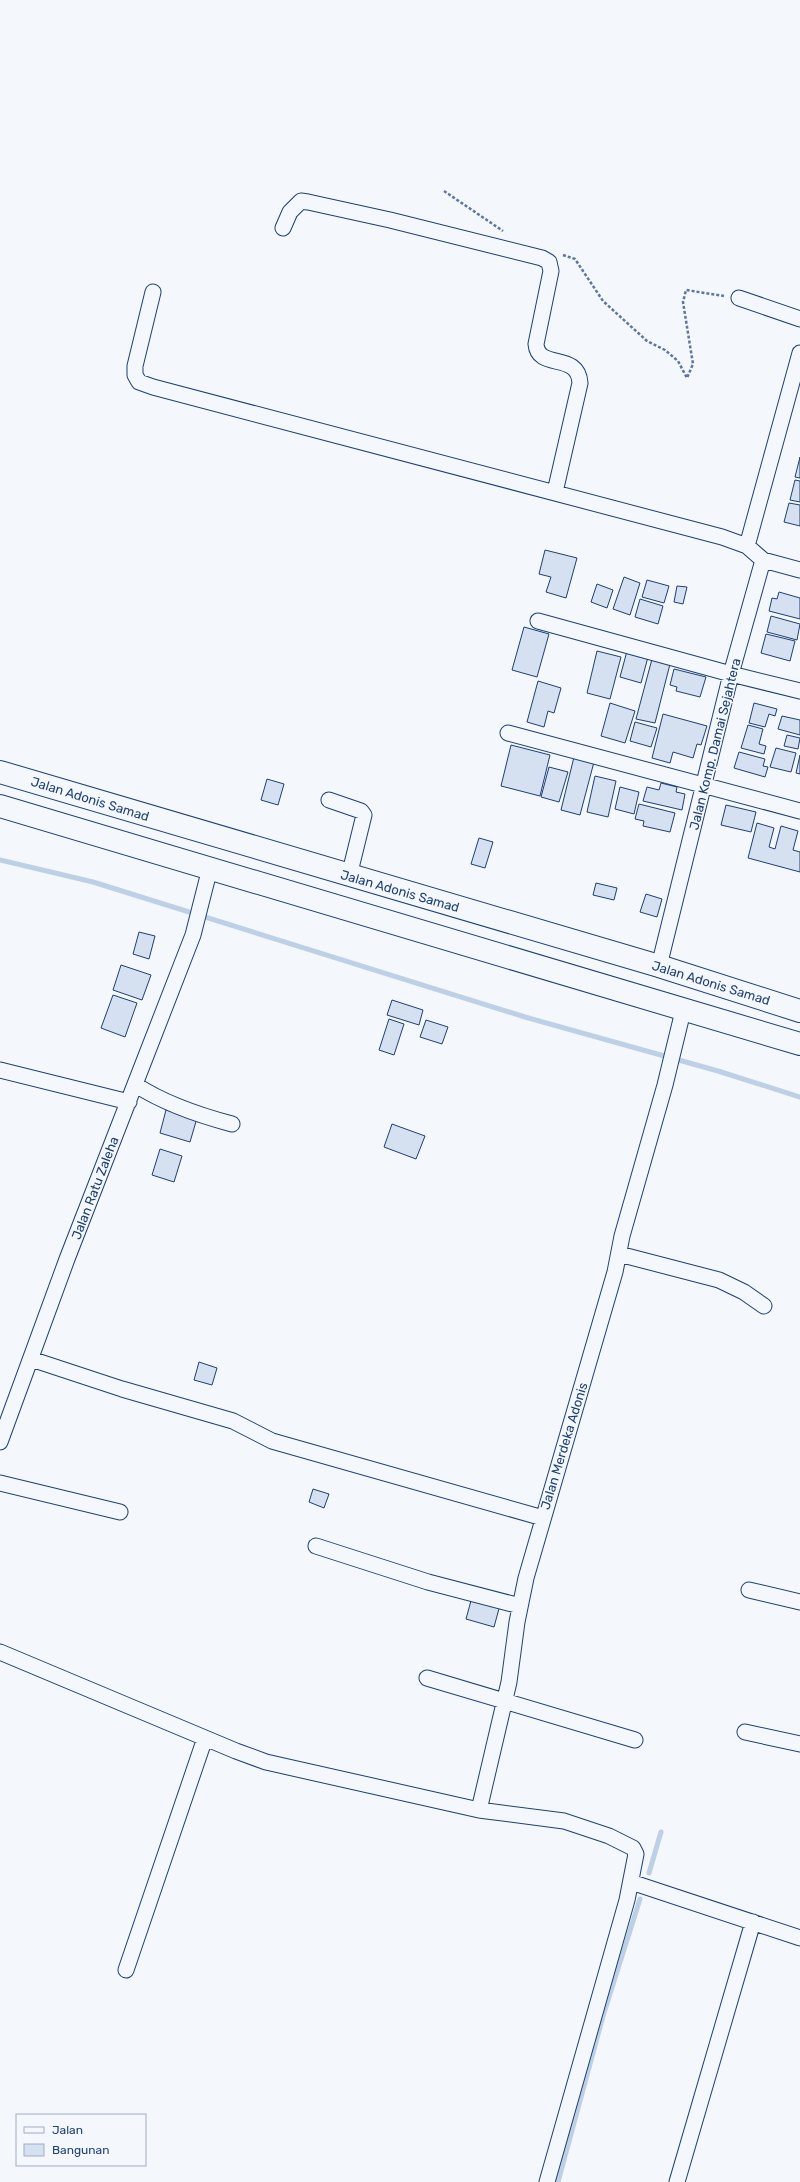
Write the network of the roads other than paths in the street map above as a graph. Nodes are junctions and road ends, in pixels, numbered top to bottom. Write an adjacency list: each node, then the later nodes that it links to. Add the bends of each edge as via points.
1 (283, 228): 6 (street, via 290,212 301,201 390,220 542,258 549,262 551,271 536,350 540,356 573,366 579,374 580,383)
2 (153, 292): 6 (street, via 135,366 135,375 139,382)
3 (740, 298): 4 (street)
4 (800, 319)
5 (800, 353): 7 (street)
6 (555, 492): 7 (street)
7 (747, 546): 8 (street)
8 (762, 560): 9 (street); 11 (street, Jalan Komp. Damai Sejahtera)
9 (800, 570)
10 (538, 621): 11 (street)
11 (732, 674): 12 (street); 15 (street, Jalan Komp. Damai Sejahtera)
12 (800, 691)
13 (508, 733): 15 (street)
14 (0, 772): 20 (highway, Jalan Adonis Samad)
15 (704, 785): 18 (street); 21 (street, Jalan Komp. Damai Sejahtera)
16 (329, 800): 20 (street, via 361,811 364,815)
17 (0, 806): 19 (highway)
18 (800, 811)
19 (210, 868): 22 (highway); 26 (street, Jalan Ratu Zaleha, via 193,935)
20 (349, 876): 21 (highway, Jalan Adonis Samad)
21 (659, 966): 23 (highway, Jalan Adonis Samad)
22 (683, 1011): 24 (highway); 29 (street, Jalan Merdeka Adonis)
23 (800, 1011)
24 (800, 1044)
25 (0, 1070): 27 (street)
26 (136, 1085): 27 (street, Jalan Ratu Zaleha); 28 (street, via 155,1097 201,1116)
27 (129, 1102): 31 (street, Jalan Ratu Zaleha, via 70,1251)
28 (232, 1124)
29 (619, 1254): 30 (street, via 719,1280 744,1292); 35 (street, Jalan Merdeka Adonis)
30 (764, 1306)
31 (31, 1359): 32 (street, Jalan Ratu Zaleha); 35 (street, via 233,1421 272,1441)
32 (0, 1442)
33 (0, 1483): 34 (street)
34 (120, 1512)
35 (543, 1518): 39 (street, Jalan Merdeka Adonis)
36 (316, 1546): 39 (street, via 428,1582)
37 (749, 1590): 38 (street)
38 (800, 1602)
39 (520, 1606): 42 (street, Jalan Merdeka Adonis)
40 (0, 1652): 44 (street)
41 (427, 1678): 42 (street)
42 (504, 1700): 45 (street); 47 (street, Jalan Merdeka Adonis)
43 (745, 1732): 46 (street)
44 (205, 1738): 47 (street, via 236,1752 273,1764); 51 (street)
45 (635, 1740)
46 (800, 1744)
47 (479, 1810): 48 (street, via 564,1821 627,1844 636,1854)
48 (632, 1882): 49 (street); 52 (street)
49 (753, 1922): 50 (street); 53 (street)
50 (800, 1938)
51 (126, 1970)
52 (547, 2182)
53 (677, 2182)

